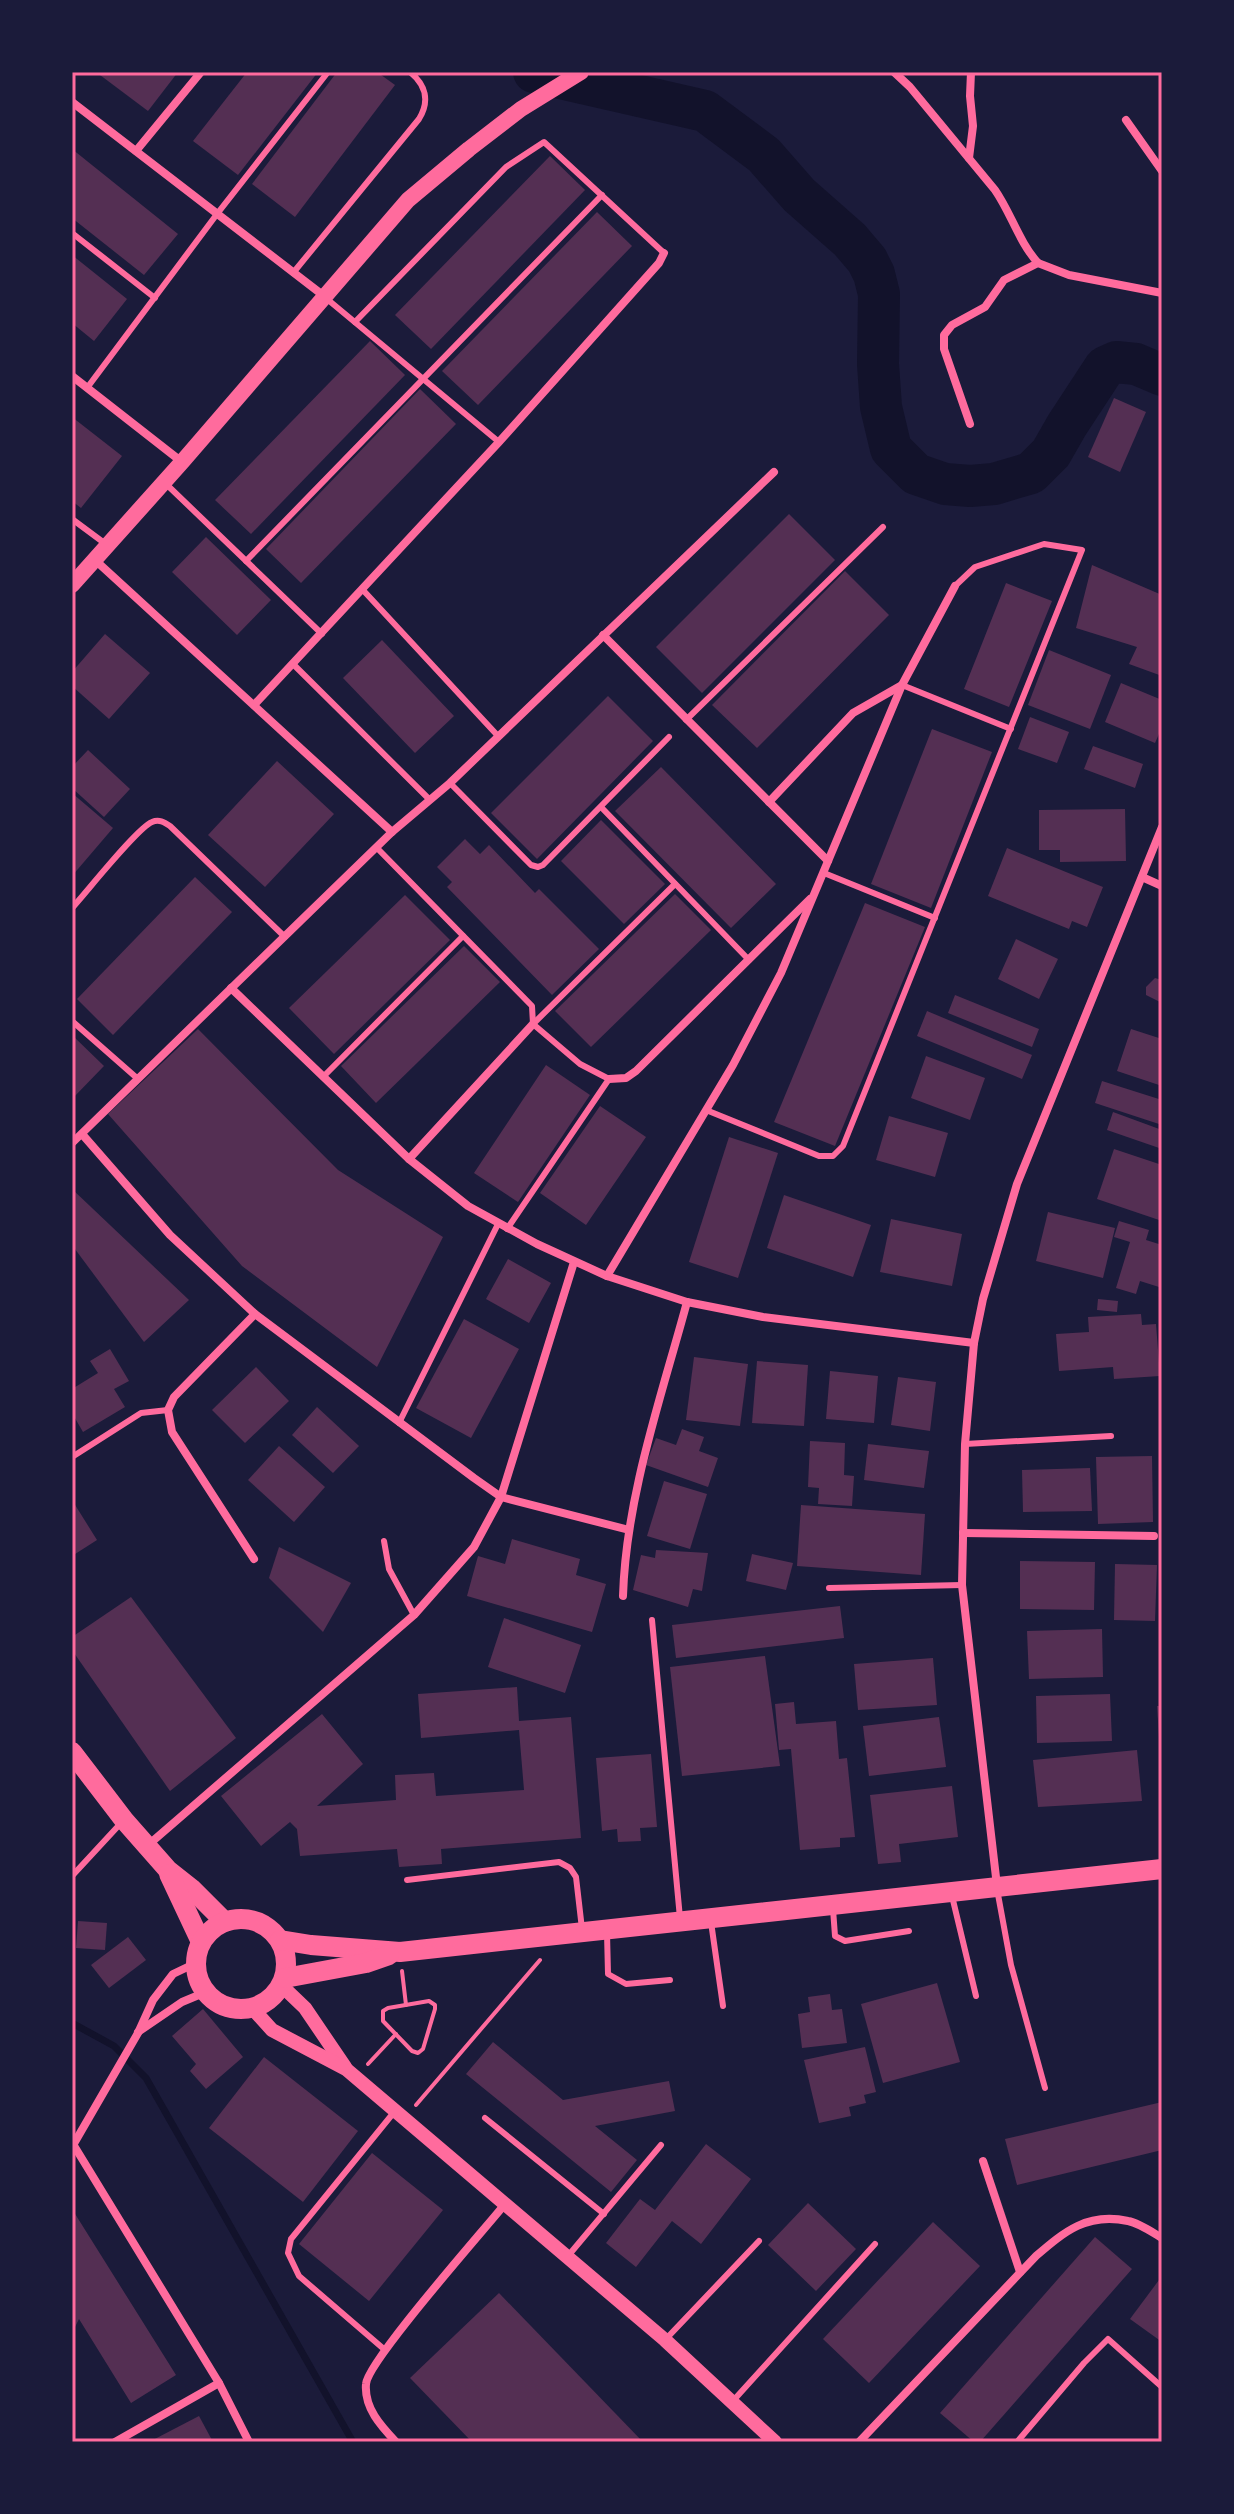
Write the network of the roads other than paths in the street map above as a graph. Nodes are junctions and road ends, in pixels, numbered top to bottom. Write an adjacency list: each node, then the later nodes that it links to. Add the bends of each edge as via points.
1 (201, 72): 9 (street)
2 (328, 72): 13 (lane)
3 (410, 72): 17 (lane, via 425,92 424,111)
4 (581, 72): 19 (main road, via 521,109 408,200)
5 (894, 72): 10 (street)
6 (971, 72): 10 (street)
7 (72, 102): 9 (street)
8 (1126, 120): 11 (street)
9 (136, 151): 13 (street)
10 (969, 158): 16 (street, via 1007,207)
11 (1162, 171)
12 (602, 195): 15 (lane); 21 (lane, via 544,142 506,167); 23 (lane)
13 (217, 214): 17 (street); 20 (lane)
14 (72, 233): 20 (lane)
15 (664, 253): 26 (street)
16 (1038, 263): 18 (street, via 1069,275); 25 (street, via 1004,280 985,307 944,335)
17 (293, 273): 19 (street)
18 (1162, 293)
19 (324, 297): 21 (lane); 27 (main road)
20 (155, 298): 24 (lane)
21 (355, 322): 23 (lane)
22 (72, 376): 24 (street)
23 (423, 379): 26 (lane); 34 (lane)
24 (87, 388): 27 (street)
25 (970, 424)
26 (499, 442): 37 (street)
27 (182, 462): 29 (main road)
28 (774, 472): 39 (street)
29 (164, 482): 32 (main road); 34 (lane)
30 (72, 519): 32 (lane)
31 (883, 527): 43 (lane)
32 (107, 545): 33 (main road)
33 (94, 560): 35 (main road); 42 (street)
34 (246, 561): 38 (lane)
35 (72, 585)
36 (955, 586): 41 (street); 44 (lane, via 975,567 1044,544 1082,550)
37 (362, 589): 38 (street); 45 (lane)
38 (322, 634): 40 (street)
39 (603, 635): 43 (street); 45 (street)
40 (293, 664): 42 (street); 48 (lane)
41 (902, 685): 44 (lane); 49 (street, via 853,713); 54 (street)
42 (254, 705): 52 (street)
43 (686, 720): 49 (street)
44 (1011, 729): 61 (lane)
45 (498, 736): 47 (street)
46 (669, 737): 50 (lane)
47 (450, 783): 48 (street); 50 (lane, via 538,867)
48 (430, 800): 52 (street)
49 (769, 802): 54 (street)
50 (601, 807): 57 (lane)
51 (1162, 827): 56 (street)
52 (392, 832): 53 (street)
53 (377, 848): 62 (lane); 63 (street)
54 (828, 861): 55 (street)
55 (824, 873): 59 (street); 61 (lane)
56 (1142, 877): 58 (street); 80 (street, via 1017,1184)
57 (675, 884): 64 (lane); 67 (lane)
58 (1162, 886)
59 (814, 896): 64 (street); 71 (street, via 781,973)
60 (72, 908): 63 (lane, via 137,834 157,821 170,826)
61 (935, 918): 71 (lane, via 843,1146 833,1156 819,1156)
62 (463, 936): 67 (lane, via 532,1006); 68 (lane)
63 (285, 937): 65 (street)
64 (749, 960): 70 (street, via 636,1071)
65 (231, 988): 68 (street); 69 (street)
66 (72, 1021): 69 (lane)
67 (533, 1024): 70 (lane, via 580,1064); 74 (street)
68 (323, 1077): 74 (street)
69 (138, 1079): 72 (street)
70 (609, 1079): 75 (lane)
71 (706, 1110): 77 (street)
72 (82, 1134): 73 (street); 79 (street, via 170,1235)
73 (72, 1143)
74 (409, 1159): 75 (street, via 468,1206)
75 (503, 1226): 76 (street); 82 (lane)
76 (574, 1262): 77 (street); 86 (street)
77 (607, 1276): 78 (street)
78 (687, 1302): 80 (street, via 763,1317); 87 (street)
79 (255, 1314): 81 (street, via 174,1397); 82 (street)
80 (974, 1343): 84 (street)
81 (168, 1410): 85 (lane, via 141,1413); 91 (street, via 172,1432)
82 (399, 1423): 86 (street)
83 (1111, 1436): 84 (lane)
84 (965, 1444): 88 (street)
85 (72, 1457)
86 (501, 1497): 87 (street); 95 (street, via 474,1547)
87 (629, 1530): 94 (street)
88 (963, 1533): 89 (street); 92 (street)
89 (1154, 1536)
90 (384, 1541): 95 (lane, via 389,1569)
91 (254, 1559)
92 (962, 1585): 93 (lane); 104 (street)
93 (829, 1588)
94 (623, 1596)
95 (414, 1615): 99 (street)
96 (652, 1620): 109 (lane)
97 (72, 1752): 98 (main road)
98 (124, 1820): 99 (main road); 102 (lane)
99 (147, 1846): 101 (main road)
100 (1162, 1869): 104 (main road)
101 (168, 1870): 108 (main road); 114 (main road)
102 (72, 1876)
103 (407, 1880): 112 (lane, via 559,1862 576,1877)
104 (997, 1887): 105 (main road); 125 (lane, via 1011,1965)
105 (952, 1892): 106 (main road); 120 (lane)
106 (832, 1905): 107 (main road); 111 (lane, via 835,1936 845,1941)
107 (711, 1918): 109 (main road); 121 (lane)
108 (225, 1922): 113 (main road, via 250,1920); 114 (main road)
109 (680, 1922): 110 (main road)
110 (606, 1930): 112 (main road); 117 (lane, via 608,1974 626,1984)
111 (909, 1931)
112 (582, 1932): 115 (main road)
113 (280, 1940): 115 (main road); 118 (main road, via 287,1965)
114 (201, 1942): 116 (main road)
115 (400, 1952): 118 (main road)
116 (196, 1963): 119 (main road); 123 (street, via 173,1974)
117 (670, 1980)
118 (283, 1982): 122 (main road, via 275,1996); 124 (street)
119 (206, 1992): 122 (main road, via 227,2008); 123 (street)
120 (976, 1996)
121 (723, 2006)
122 (253, 2009): 124 (street, via 272,2030)
123 (138, 2033): 129 (street)
124 (351, 2073): 126 (street)
125 (1045, 2088)
126 (400, 2115): 131 (street); 139 (lane, via 291,2239 288,2253 299,2276)
127 (485, 2118): 132 (lane)
128 (661, 2145): 132 (lane)
129 (73, 2146): 140 (street)
130 (983, 2161): 137 (street)
131 (505, 2204): 136 (street); 139 (street)
132 (604, 2214): 136 (lane)
133 (1162, 2238): 137 (street, via 1130,2221 1098,2219 1067,2229)
134 (759, 2241): 138 (lane)
135 (875, 2244): 142 (lane)
136 (567, 2257): 138 (street)
137 (1020, 2272): 147 (street)
138 (665, 2340): 142 (street)
139 (385, 2350): 145 (street, via 366,2380 367,2400)
140 (219, 2383): 143 (street); 144 (street)
141 (1162, 2387): 148 (lane, via 1108,2339)
142 (732, 2402): 146 (street)
143 (115, 2442)
144 (249, 2442)
145 (396, 2442)
146 (775, 2442)
147 (859, 2442)
148 (1017, 2442)

